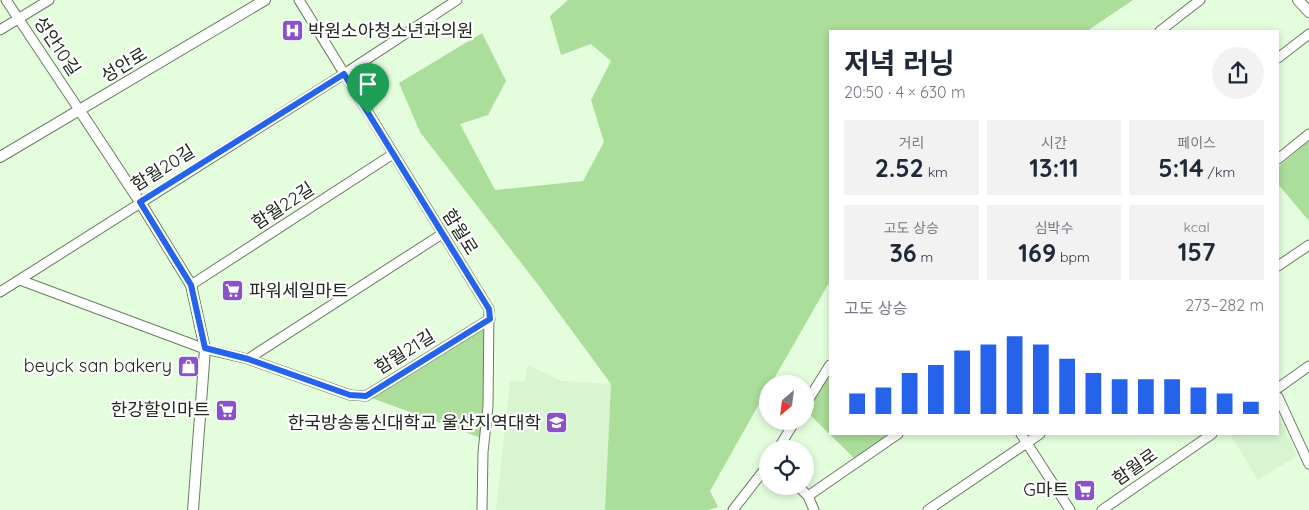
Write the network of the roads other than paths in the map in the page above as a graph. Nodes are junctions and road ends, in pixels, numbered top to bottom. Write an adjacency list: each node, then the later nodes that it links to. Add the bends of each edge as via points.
1 (6, 0): 9 (street, 성안10길)
2 (49, 0): 9 (street)
3 (265, 0): 15 (street, 성안로)
4 (299, 0): 14 (street, 함월로)
5 (457, 0): 14 (street, 함월20길)
6 (1200, 0): 11 (street)
7 (1298, 0): 8 (street)
8 (1309, 12)
9 (18, 19): 10 (street); 15 (street, 성안10길)
10 (0, 30)
11 (1161, 30)
12 (1309, 34): 13 (street)
13 (1279, 57)
14 (344, 74): 17 (street, 함월로); 20 (street, 함월20길)
15 (80, 111): 18 (street, 성안로); 20 (street)
16 (1309, 134): 19 (street)
17 (393, 154): 21 (street, 함월로); 25 (street, 함월22길)
18 (0, 158)
19 (1279, 158)
20 (140, 202): 24 (street, 함월20길); 25 (street)
21 (442, 234): 27 (street, 함월로, via 489,309); 29 (street)
22 (1309, 245): 23 (street)
23 (1279, 265)
24 (20, 280): 26 (street, 함월20길); 28 (street, 함월21길)
25 (191, 285): 28 (street)
26 (0, 292)
27 (490, 319): 29 (street, 함월21길, via 366,396 350,395); 44 (street, 함월로)
28 (205, 348): 29 (street, 함월21길); 43 (street)
29 (248, 359)
30 (1309, 366): 32 (street)
31 (829, 367): 33 (street)
32 (1279, 387)
33 (814, 391)
34 (1279, 399): 40 (street)
35 (897, 435): 42 (street)
36 (1022, 435): 39 (street)
37 (1039, 435): 39 (street)
38 (1211, 435): 49 (street, 함월로)
39 (1027, 443): 47 (street); 48 (street)
40 (1308, 459)
41 (759, 477): 45 (street)
42 (808, 496): 46 (street)
43 (193, 510)
44 (482, 510)
45 (733, 510)
46 (814, 510)
47 (928, 510)
48 (1070, 510)
49 (1102, 510)

